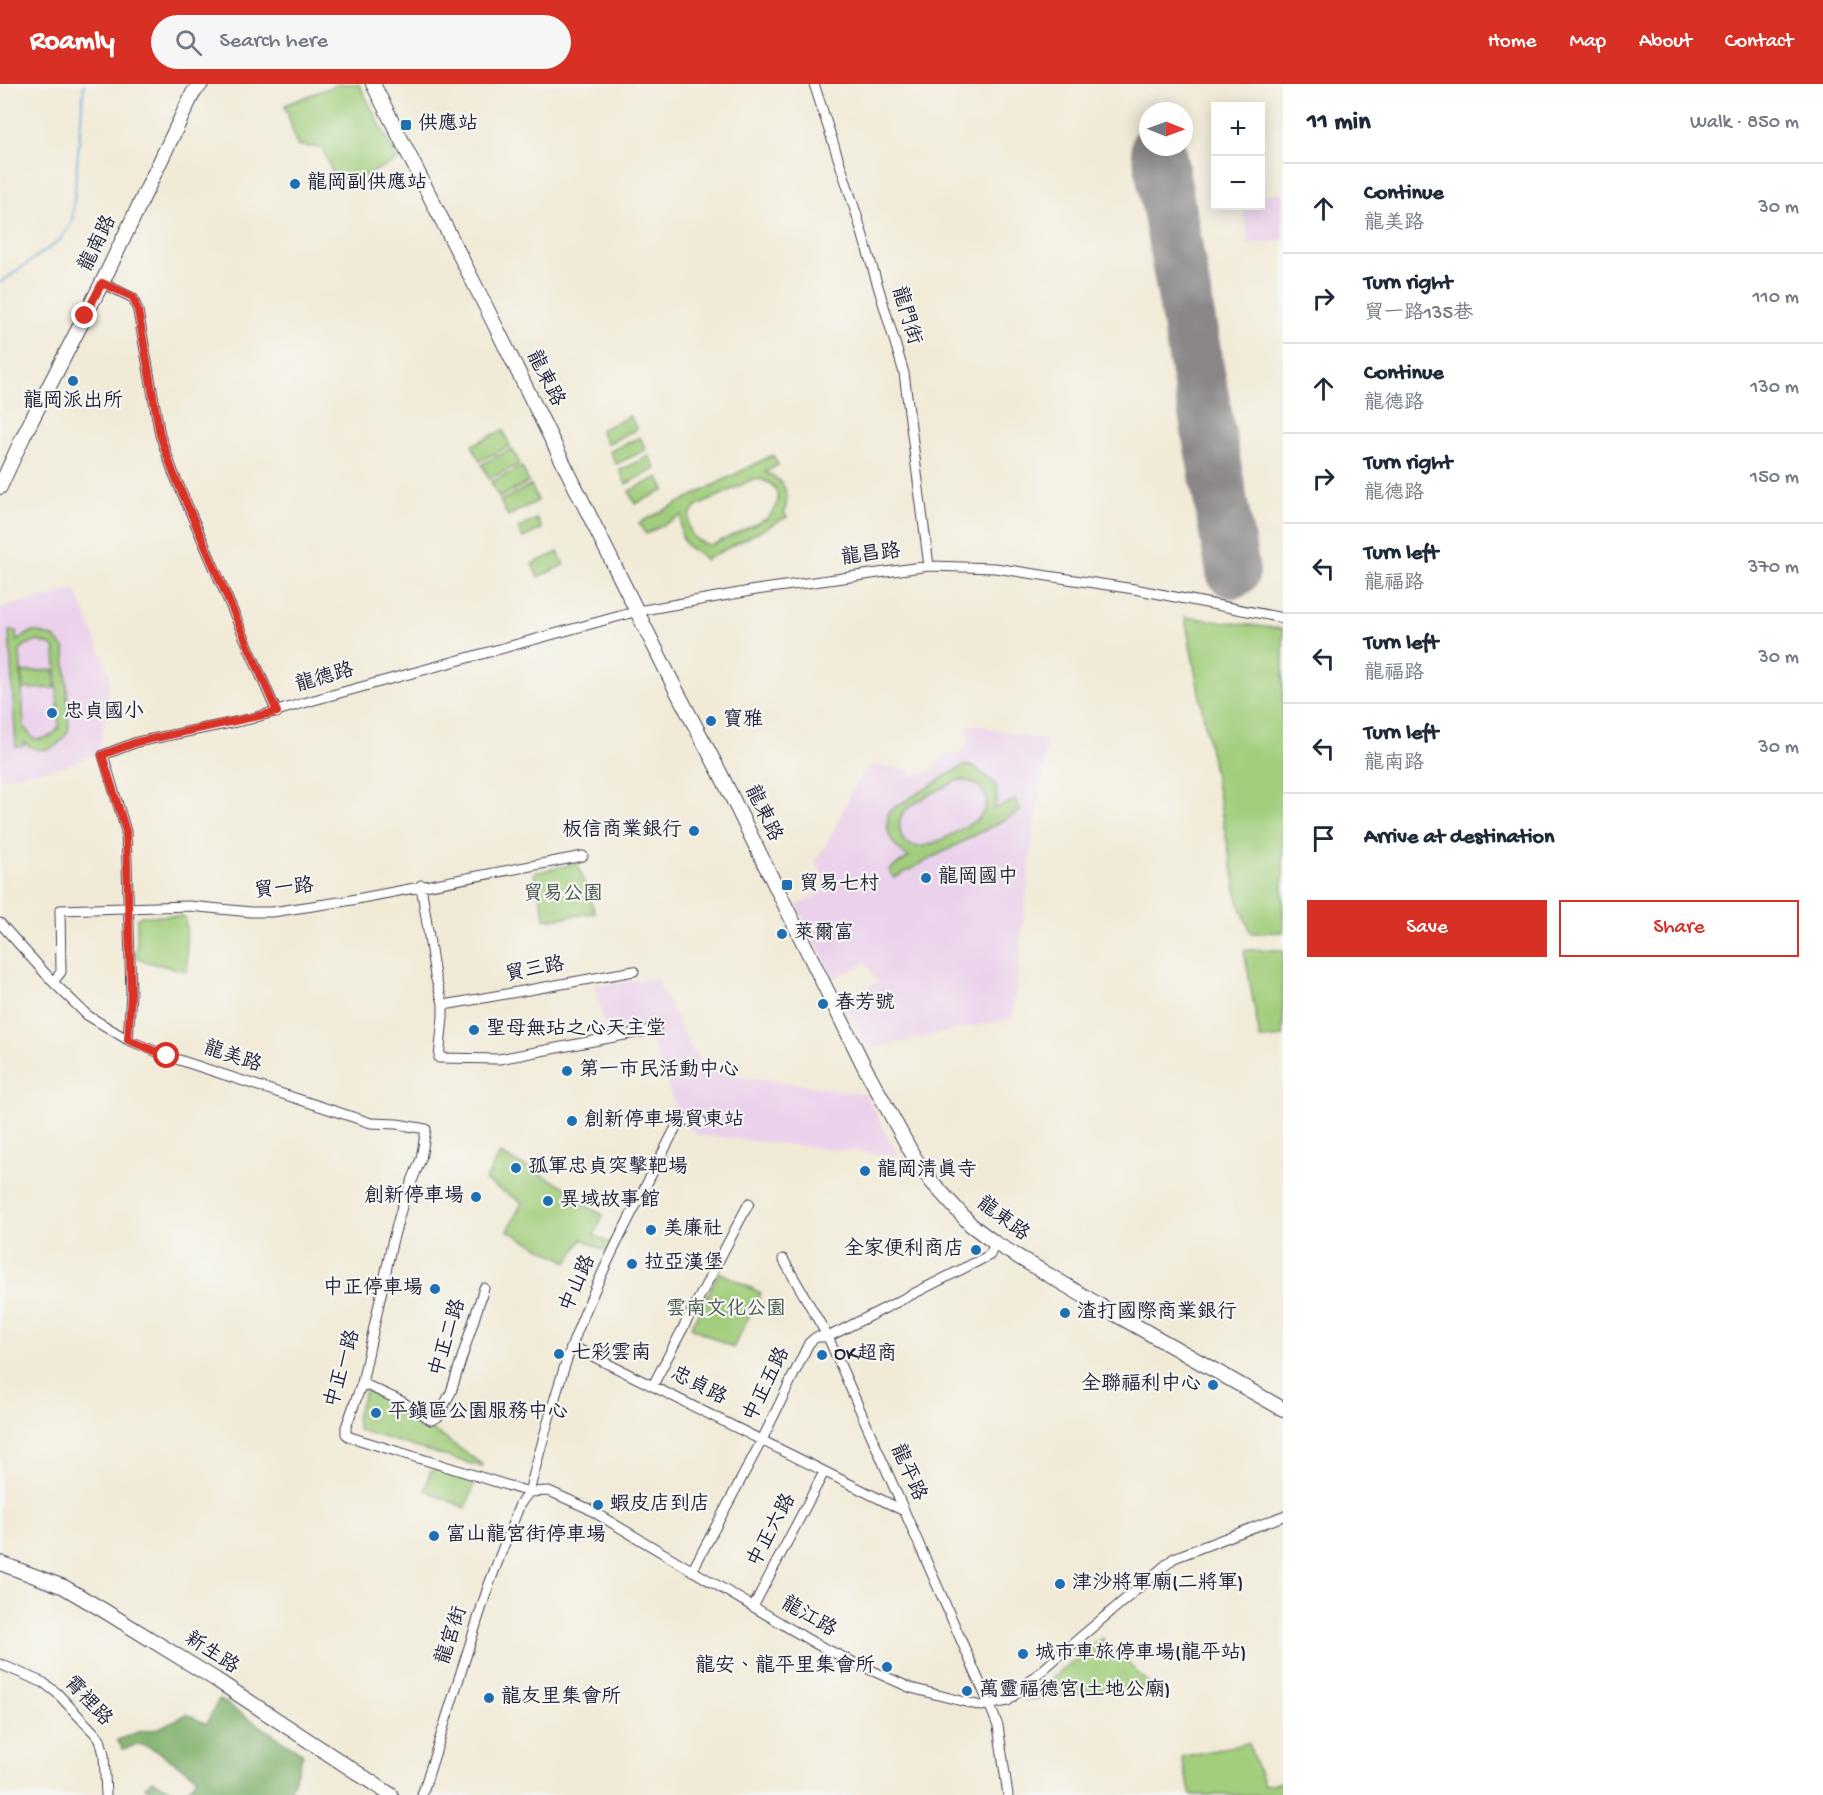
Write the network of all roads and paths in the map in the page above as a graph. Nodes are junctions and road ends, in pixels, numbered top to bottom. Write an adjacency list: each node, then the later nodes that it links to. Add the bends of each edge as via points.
1 (201, 84): 4 (street, 龍南路, via 193,93)
2 (373, 84): 7 (street, 龍東路)
3 (814, 84): 6 (street, 龍門街, via 904,373)
4 (102, 283): 5 (street, 龍南路); 9 (street, via 133,297 169,463)
5 (0, 487)
6 (929, 566): 7 (street, 龍昌路); 8 (street, 龍昌路, via 988,567 1110,585)
7 (638, 611): 9 (street, 龍德路); 22 (street, 龍東路, via 898,1130 931,1181 971,1225)
8 (1283, 618)
9 (277, 712): 12 (street, 龍德路, via 137,742 102,755 126,831)
10 (583, 856): 11 (street, 貿一路)
11 (421, 885): 12 (street, 貿一路, via 272,912 189,906); 16 (street)
12 (130, 908): 15 (street, 貿一路, via 60,910 61,972); 18 (street)
13 (0, 923): 15 (street, 龍美路)
14 (634, 971): 16 (street, 貿三路)
15 (53, 982): 18 (street, 龍美路, via 87,1015)
16 (442, 1003): 17 (street, via 439,1058 499,1059)
17 (656, 1029)
18 (128, 1040): 20 (street, 龍美路, via 371,1123)
19 (702, 1122): 26 (street, 中山路, via 686,1120 677,1125)
20 (426, 1129): 27 (street, 中正一路, via 422,1159 403,1203 392,1243)
21 (749, 1203): 28 (street)
22 (995, 1243): 25 (street, 中正五路, via 990,1255); 29 (street, 龍東路)
23 (783, 1259): 25 (street, 龍平路)
24 (484, 1288): 27 (street, 中正二路, via 451,1392 438,1417 431,1420)
25 (828, 1337): 30 (street, 中正五路, via 816,1337 809,1343); 33 (street, 龍平路)
26 (572, 1346): 28 (street, 忠貞路); 32 (street, 中山路)
27 (362, 1383): 32 (street, 中正一路, via 346,1427 350,1437)
28 (653, 1384): 30 (street, 忠貞路)
29 (1283, 1409)
30 (762, 1440): 31 (street, 忠貞路); 36 (street, 中正五路)
31 (824, 1472): 33 (street, 忠貞路); 37 (street, 中正六路)
32 (528, 1492): 36 (street, 龍江路, via 549,1491 587,1508); 42 (street, 龍宮街, via 488,1587)
33 (904, 1511): 39 (street, 龍平路)
34 (1283, 1516): 39 (street, via 1174,1558 1008,1701)
35 (0, 1563): 41 (street, 新生路, via 64,1587 103,1610)
36 (692, 1571): 37 (street, 龍江路)
37 (753, 1607): 39 (street, 龍江路, via 816,1644 911,1688)
38 (0, 1664): 40 (street, 霄裡路, via 44,1683 100,1739 105,1755)
39 (990, 1706): 43 (street, 龍平路, via 998,1726)
40 (106, 1795)
41 (391, 1795)
42 (422, 1795)
43 (1008, 1795)

